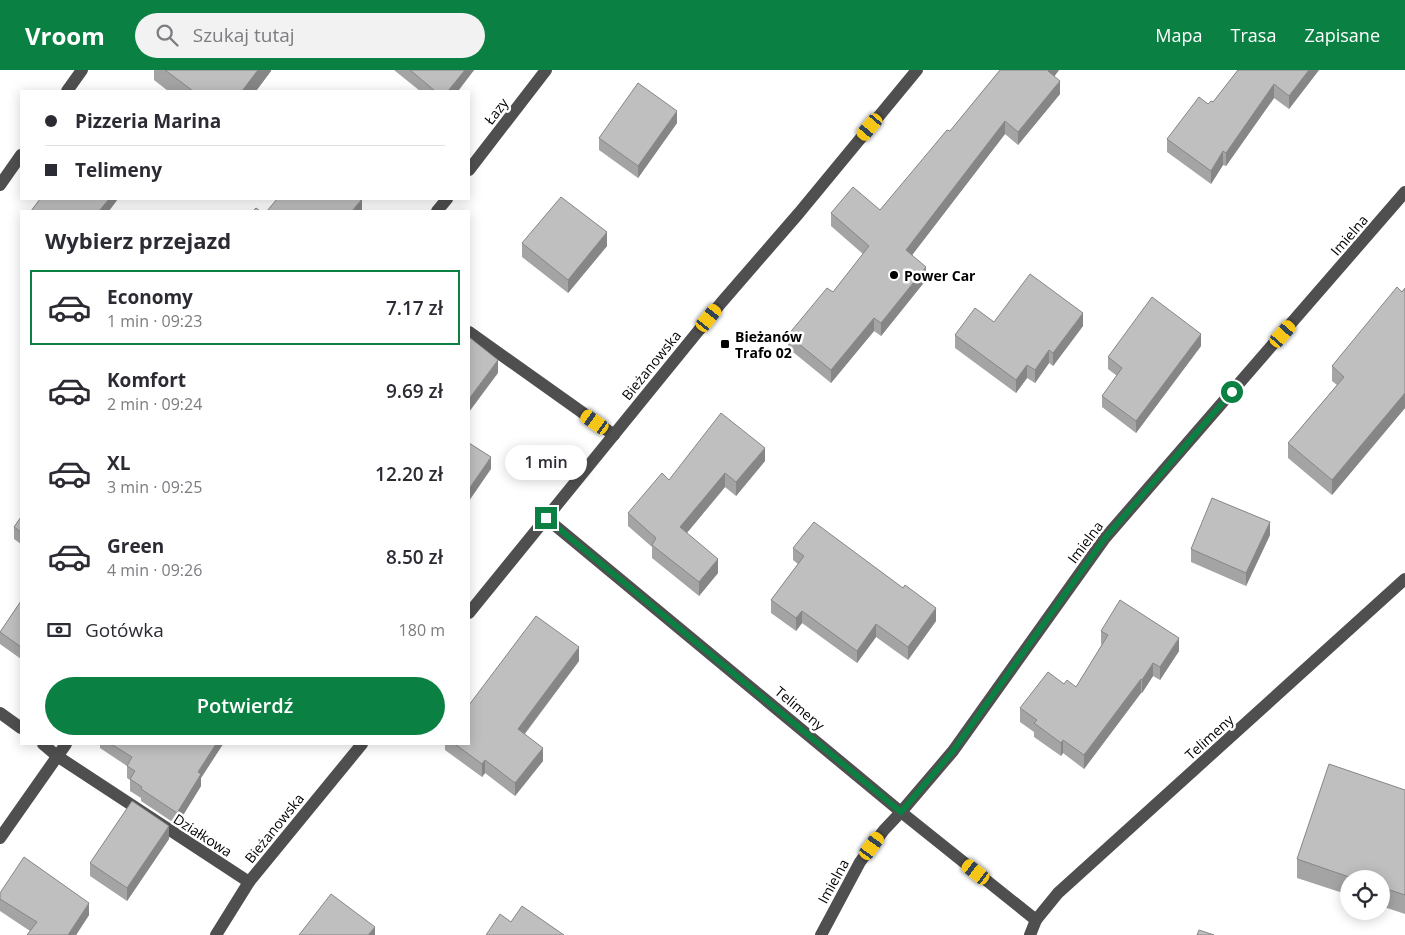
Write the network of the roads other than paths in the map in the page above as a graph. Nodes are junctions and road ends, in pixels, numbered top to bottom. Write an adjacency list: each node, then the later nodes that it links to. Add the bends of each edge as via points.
1 (82, 70): 4 (street)
2 (546, 70): 6 (street, Łazy)
3 (917, 70): 12 (street, Bieżanowska)
4 (68, 90)
5 (20, 156): 7 (street)
6 (470, 169)
7 (0, 185)
8 (1405, 192): 22 (street, Imielna, via 1105,538 953,751)
9 (446, 200): 10 (street)
10 (438, 210)
11 (470, 333): 12 (street)
12 (614, 435): 13 (street, Bieżanowska)
13 (546, 518): 15 (street, Bieżanowska); 22 (street, Telimeny)
14 (1405, 579): 25 (street, Telimeny, via 1058,893)
15 (470, 612)
16 (0, 713): 17 (street)
17 (20, 727)
18 (44, 745): 21 (street, Działkowa)
19 (65, 745): 21 (street)
20 (361, 745): 24 (street, Bieżanowska)
21 (58, 756): 23 (street); 24 (street, Działkowa)
22 (901, 812): 25 (street, Telimeny); 27 (street, Imielna, via 860,862)
23 (0, 838)
24 (249, 882): 26 (street, Bieżanowska)
25 (1036, 920): 28 (street, Telimeny)
26 (216, 935)
27 (821, 935)
28 (1030, 935)

